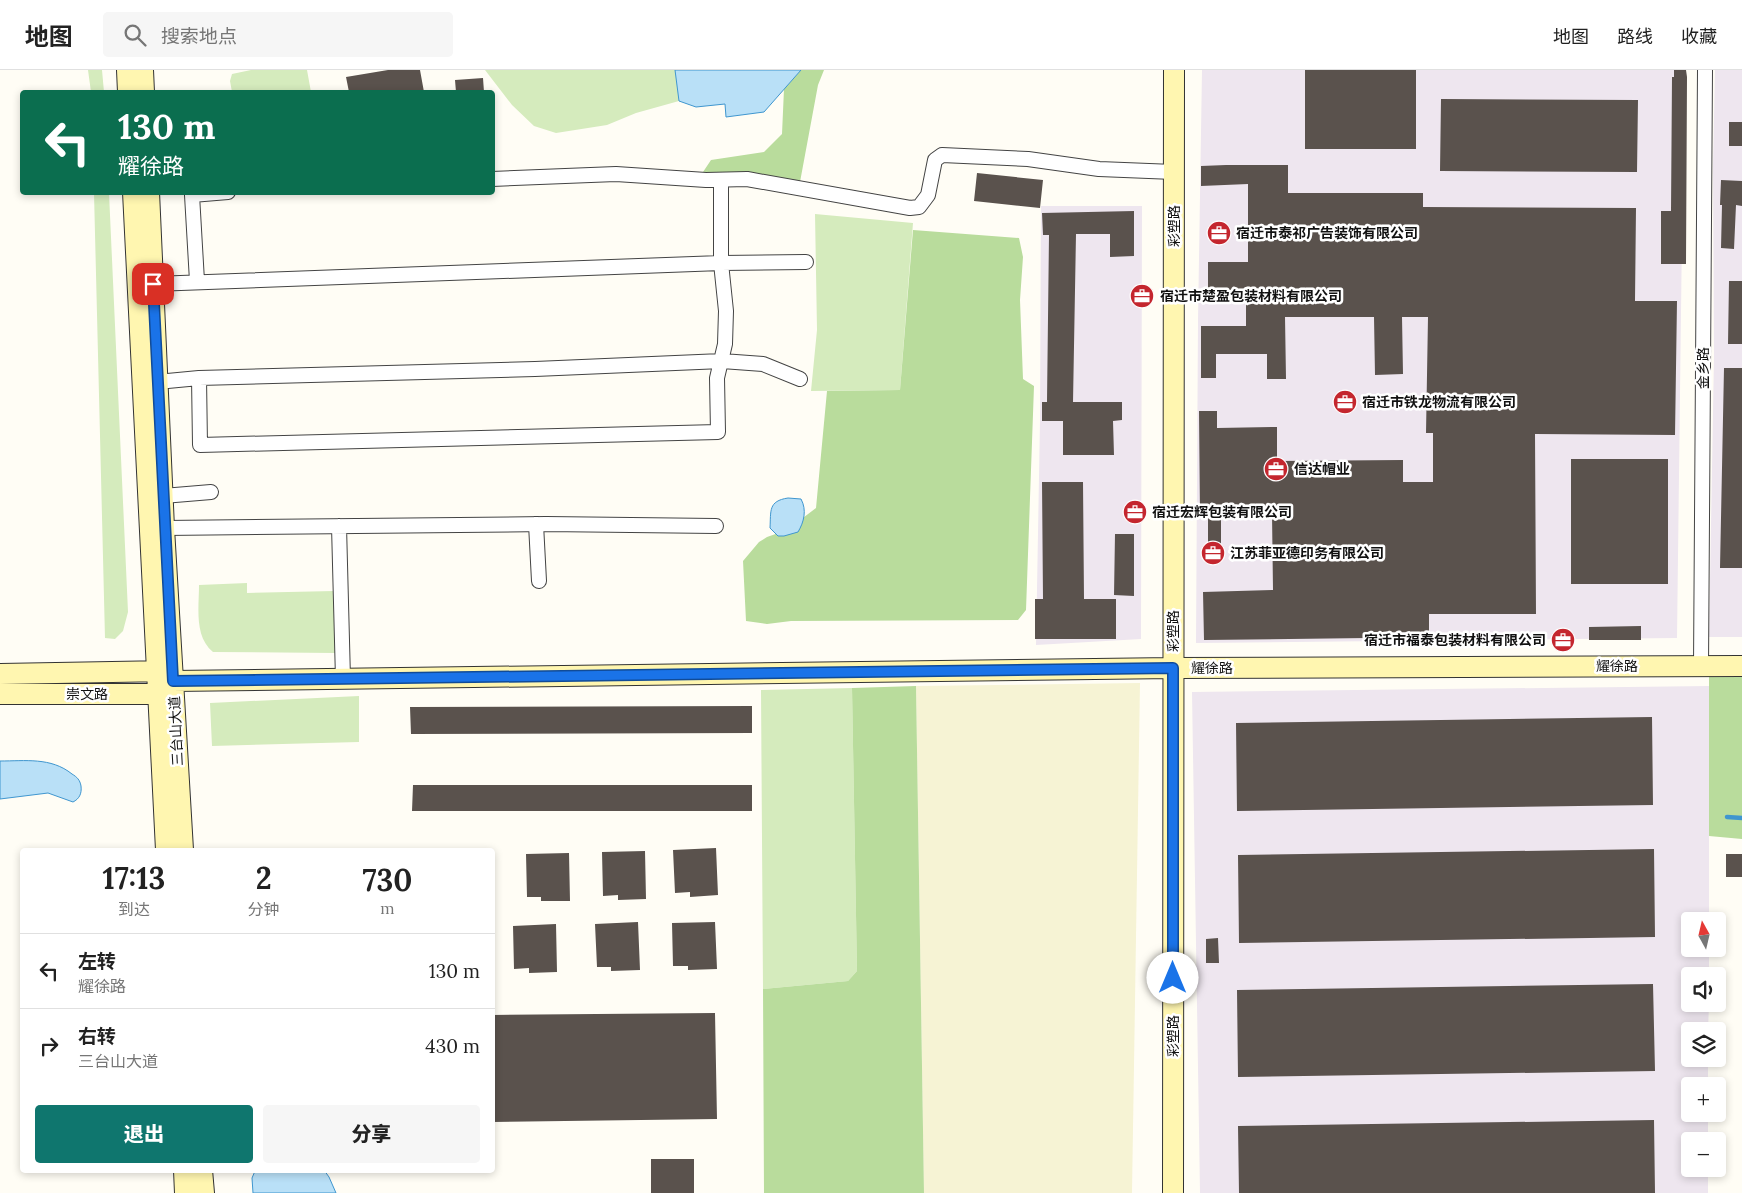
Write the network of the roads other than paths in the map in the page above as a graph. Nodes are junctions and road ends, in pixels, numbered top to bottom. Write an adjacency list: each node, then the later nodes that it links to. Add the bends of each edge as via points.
1 (127, 70): 5 (street)
2 (143, 70): 6 (street)
3 (1174, 70): 7 (street, 彩塑路)
4 (1705, 70): 28 (street, 金乡路)
5 (128, 90)
6 (144, 90)
7 (1174, 172): 9 (street, via 942,155 935,160 928,195 919,207 910,208 747,179); 30 (street, 彩塑路)
8 (495, 180): 9 (street, via 616,174)
9 (720, 180): 14 (street)
10 (133, 195): 33 (street, 三台山大道)
11 (148, 195): 16 (street, 三台山大道)
12 (192, 195): 15 (street)
13 (806, 262): 14 (street)
14 (721, 263): 15 (street); 17 (street, via 726,311)
15 (197, 282): 16 (street)
16 (153, 284): 20 (street, 三台山大道)
17 (722, 361): 18 (street, via 535,370); 18 (street, via 717,378 718,432 200,445); 19 (street, via 763,364)
18 (199, 378): 20 (street)
19 (800, 380)
20 (157, 382): 22 (street, 三台山大道)
21 (211, 492): 22 (street)
22 (163, 496): 26 (street, 三台山大道)
23 (536, 524): 24 (street); 25 (street); 27 (street)
24 (339, 526): 26 (street); 32 (street)
25 (716, 526)
26 (164, 528): 33 (street, 三台山大道)
27 (539, 581)
28 (1701, 666): 29 (street, 耀徐路); 30 (street, 耀徐路)
29 (1742, 666)
30 (1173, 668): 32 (street, 耀徐路); 41 (street, 彩塑路)
31 (0, 674): 33 (street, 崇文路)
32 (343, 679): 33 (street, 耀徐路)
33 (166, 682): 34 (street, 崇文路); 35 (street, 三台山大道); 36 (street, 三台山大道)
34 (0, 694)
35 (166, 848)
36 (183, 848)
37 (184, 1173): 39 (street)
38 (202, 1173): 40 (street)
39 (186, 1193)
40 (204, 1193)
41 (1173, 1193)

